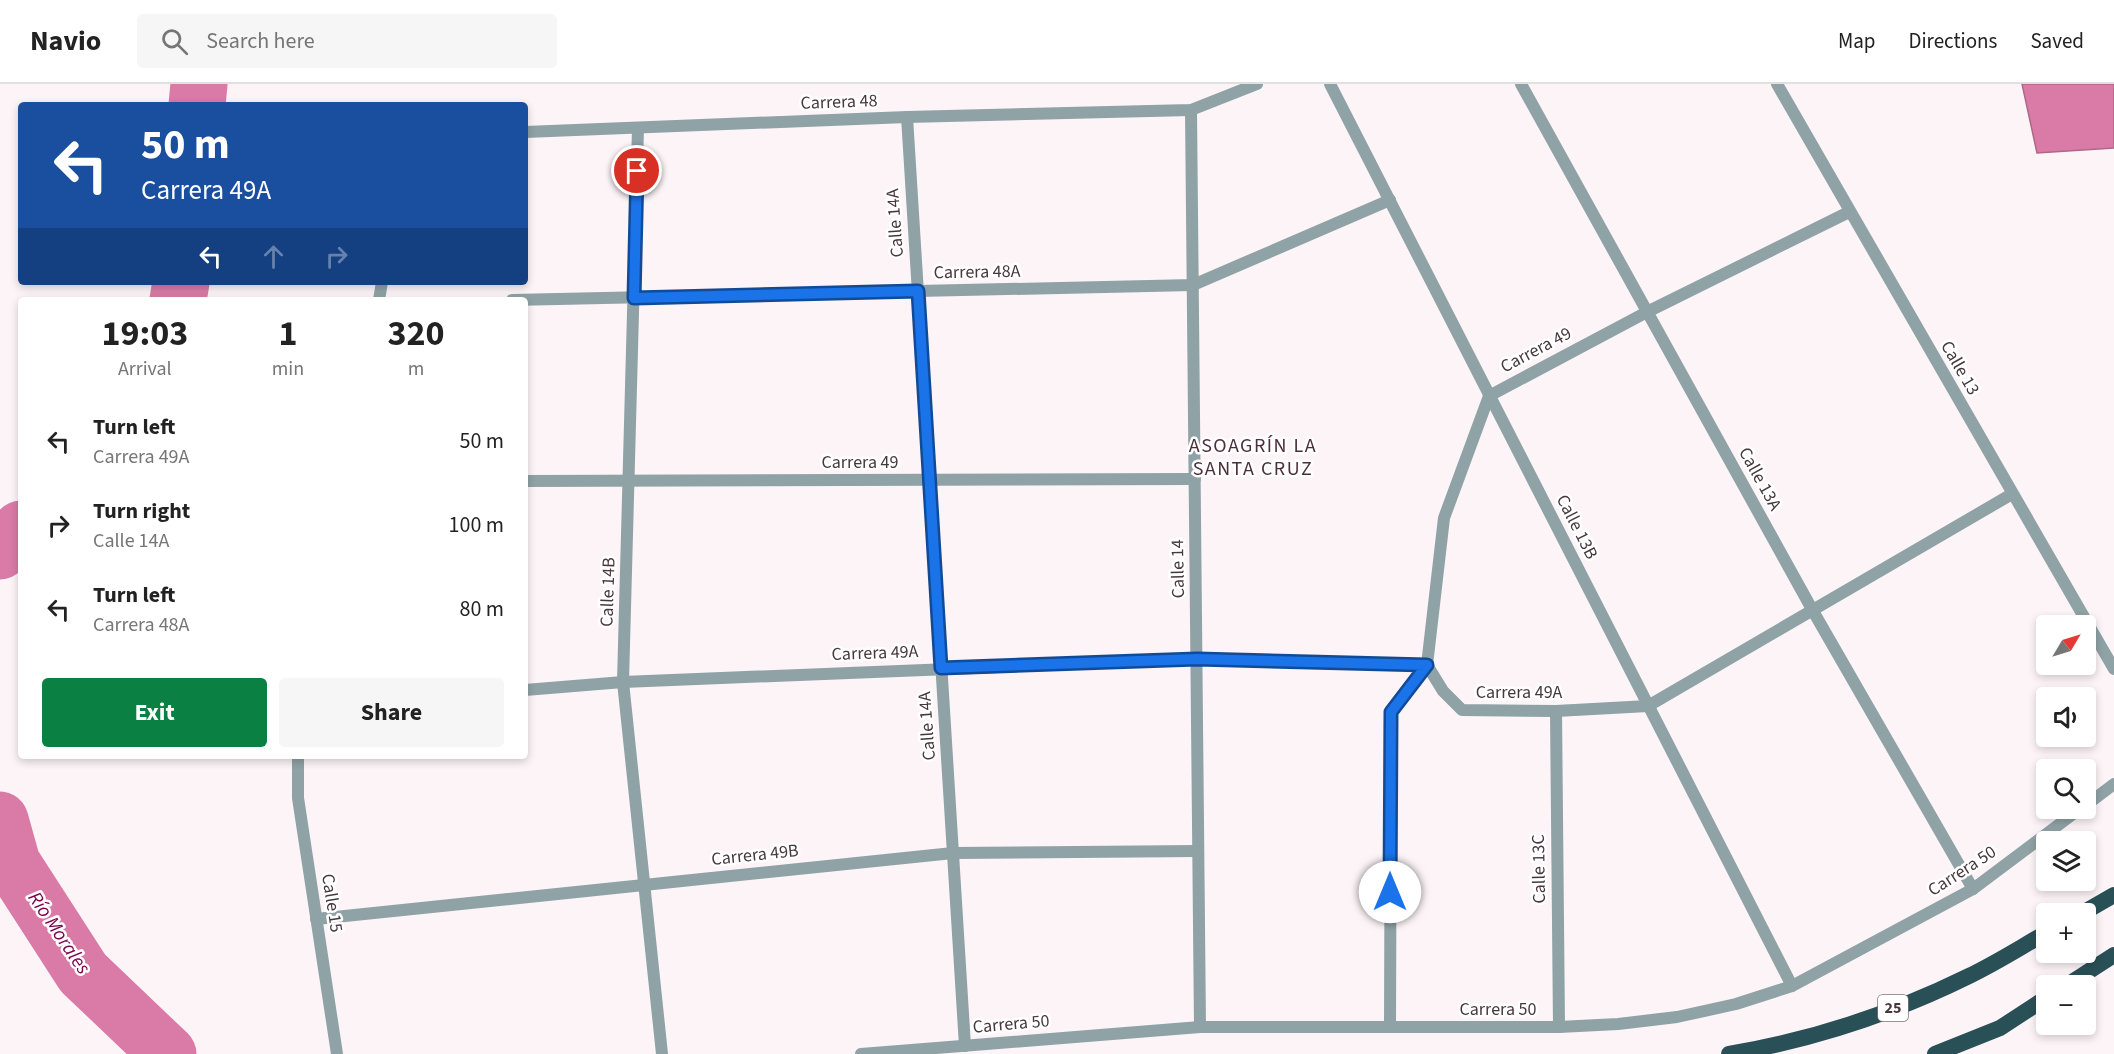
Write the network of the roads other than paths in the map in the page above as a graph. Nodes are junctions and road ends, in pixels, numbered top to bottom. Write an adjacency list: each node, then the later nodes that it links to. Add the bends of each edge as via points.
1 (1257, 84): 5 (street, Carrera 48)
2 (1330, 84): 9 (street, Calle 13B)
3 (1521, 84): 15 (street, Calle 13A)
4 (1777, 84): 10 (street, Calle 13)
5 (1191, 110): 6 (street, Carrera 48); 11 (street, Calle 14)
6 (907, 117): 7 (street, Carrera 48); 12 (street, Calle 14A)
7 (638, 128): 8 (street, Carrera 48); 13 (street, Calle 14B)
8 (528, 132)
9 (1390, 200): 11 (street, Carrera 48A); 16 (street, Calle 13B)
10 (1850, 212): 15 (street, Carrera 49); 21 (street, Calle 13)
11 (1193, 285): 12 (street, Carrera 48A); 17 (street, Calle 14)
12 (918, 291): 13 (street, Carrera 48A); 18 (street, Calle 14A)
13 (634, 298): 14 (street, Carrera 48A); 20 (street, Calle 14B)
14 (528, 300)
15 (1647, 312): 16 (street, Carrera 49); 22 (street, Calle 13A)
16 (1489, 396): 24 (street, Carrera 49, via 1444,518); 29 (street, Calle 13B)
17 (1195, 479): 18 (street, Carrera 49); 23 (street, Calle 14)
18 (929, 480): 20 (street, Carrera 49); 25 (street, Calle 14A)
19 (528, 481): 20 (street, Carrera 49)
20 (629, 481): 27 (street, Calle 14B)
21 (2012, 494): 22 (street, Carrera 49A); 26 (street, Calle 13)
22 (1813, 611): 29 (street, Carrera 49A); 38 (street, Calle 13A)
23 (1197, 659): 24 (street, Carrera 49A); 25 (street, Carrera 49A); 35 (street, Calle 14)
24 (1427, 665): 30 (street, Carrera 49A, via 1443,691 1462,710); 48 (street, via 1391,712)
25 (941, 668): 27 (street, Carrera 49A); 36 (street, Calle 14A)
26 (2114, 669)
27 (623, 682): 28 (street, Carrera 49A); 37 (street, Calle 14B)
28 (528, 690)
29 (1648, 706): 30 (street, Carrera 49A); 45 (street, Calle 13B)
30 (1556, 711): 49 (street, Calle 13C)
31 (298, 759): 41 (street, Calle 15, via 298,798)
32 (2114, 784): 33 (street)
33 (2096, 798)
34 (2066, 819): 38 (street, Carrera 50)
35 (1198, 851): 36 (street, Carrera 49B); 47 (street, Calle 14)
36 (953, 853): 37 (street, Carrera 49B); 50 (street, Calle 14A)
37 (644, 885): 41 (street, Carrera 49B); 52 (street, Calle 14B)
38 (1973, 889): 45 (street, Carrera 50)
39 (2114, 895): 40 (highway)
40 (2096, 905)
41 (316, 919): 51 (street, Calle 15)
42 (2036, 939): 54 (highway, 25, via 1969,976 1864,1020 1767,1048)
43 (2114, 955): 44 (highway)
44 (2083, 975)
45 (1792, 986): 49 (street, Carrera 50, via 1677,1017)
46 (2036, 1005): 55 (highway, via 2000,1028)
47 (1200, 1027): 48 (street, Carrera 50); 50 (street, Carrera 50)
48 (1390, 1027): 49 (street, Carrera 50)
49 (1559, 1027)
50 (965, 1046): 53 (street, Carrera 50)
51 (337, 1054)
52 (662, 1054)
53 (861, 1054)
54 (1729, 1054)
55 (1935, 1054)

